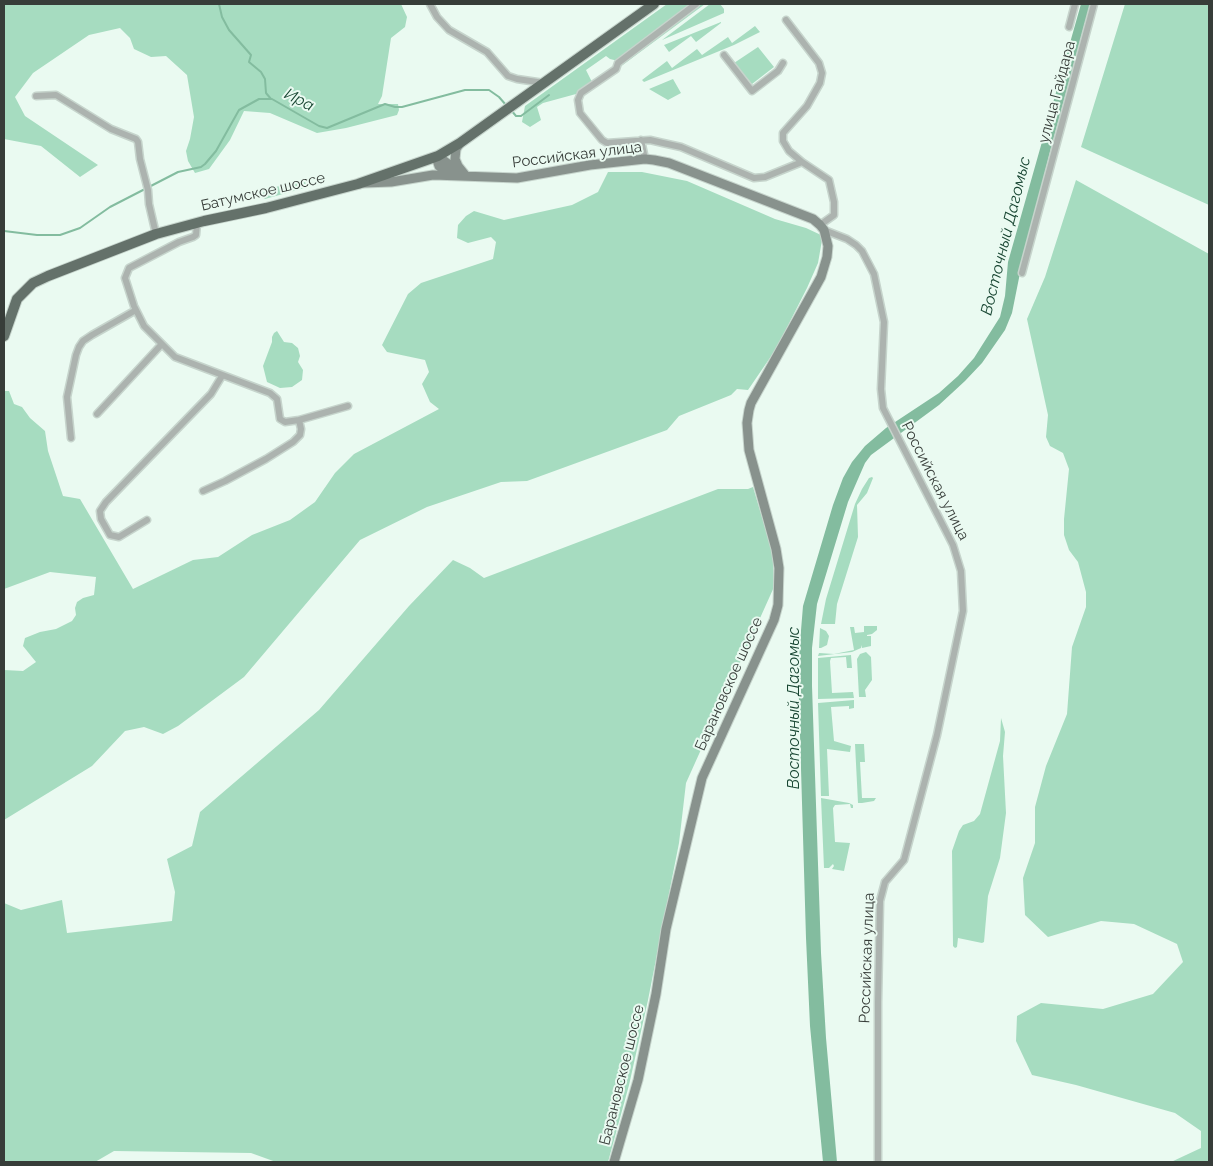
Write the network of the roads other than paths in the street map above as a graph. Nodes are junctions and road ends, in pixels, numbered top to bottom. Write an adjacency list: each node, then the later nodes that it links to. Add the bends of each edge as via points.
1 (430, 4): 10 (street, via 449,30 487,52 508,76)
2 (654, 4): 10 (highway, Батумское шоссе)
3 (696, 4): 12 (street, via 581,93 578,100 580,113 602,140 607,143)
4 (1076, 4): 7 (street)
5 (1094, 4): 22 (street, улица Гайдара)
6 (786, 20): 16 (street, via 819,63 822,73 808,106 783,133 782,141)
7 (1069, 27)
8 (724, 55): 9 (street, via 752,91 778,71)
9 (783, 63)
10 (544, 82): 13 (highway, Батумское шоссе)
11 (36, 96): 21 (street, via 56,95 111,129 136,139)
12 (641, 140): 15 (street); 16 (street, via 681,147 754,178 765,177)
13 (460, 143): 14 (highway, Батумское шоссе); 17 (main road, via 455,158)
14 (437, 156): 17 (main road); 18 (highway, Батумское шоссе)
15 (645, 159): 17 (main road, Российская улица, via 517,178); 20 (main road, Российская улица, via 677,166 813,219)
16 (802, 162): 20 (street, via 829,180 834,214)
17 (466, 176): 18 (main road, Российская улица, via 433,175)
18 (362, 184): 19 (highway, Батумское шоссе)
19 (196, 223): 21 (highway, Батумское шоссе); 23 (street, via 193,238 129,268 125,278)
20 (822, 228): 33 (main road, Барановское шоссе, via 828,246 821,277 751,403 748,417 749,450 776,549 780,587 778,604 774,620 702,778 666,929 638,1080); 34 (street, Российская улица, via 856,245 874,274 884,322 883,408 953,544 961,571 964,611 937,735 904,860 885,882 880,901)
21 (156, 234): 24 (highway, Батумское шоссе, via 33,284 17,299)
22 (1022, 273)
23 (136, 310): 25 (street, via 144,326); 30 (street, via 92,335 79,347 67,396)
24 (4, 336)
25 (161, 344): 26 (street, via 175,357); 28 (street)
26 (222, 376): 29 (street, via 270,393 277,398 281,420); 32 (street, via 211,394 100,511 110,534 119,537)
27 (348, 406): 29 (street)
28 (96, 414)
29 (299, 420): 31 (street, via 300,435 293,442 258,464)
30 (71, 438)
31 (203, 491)
32 (147, 520)
33 (614, 1162)
34 (878, 1162)

